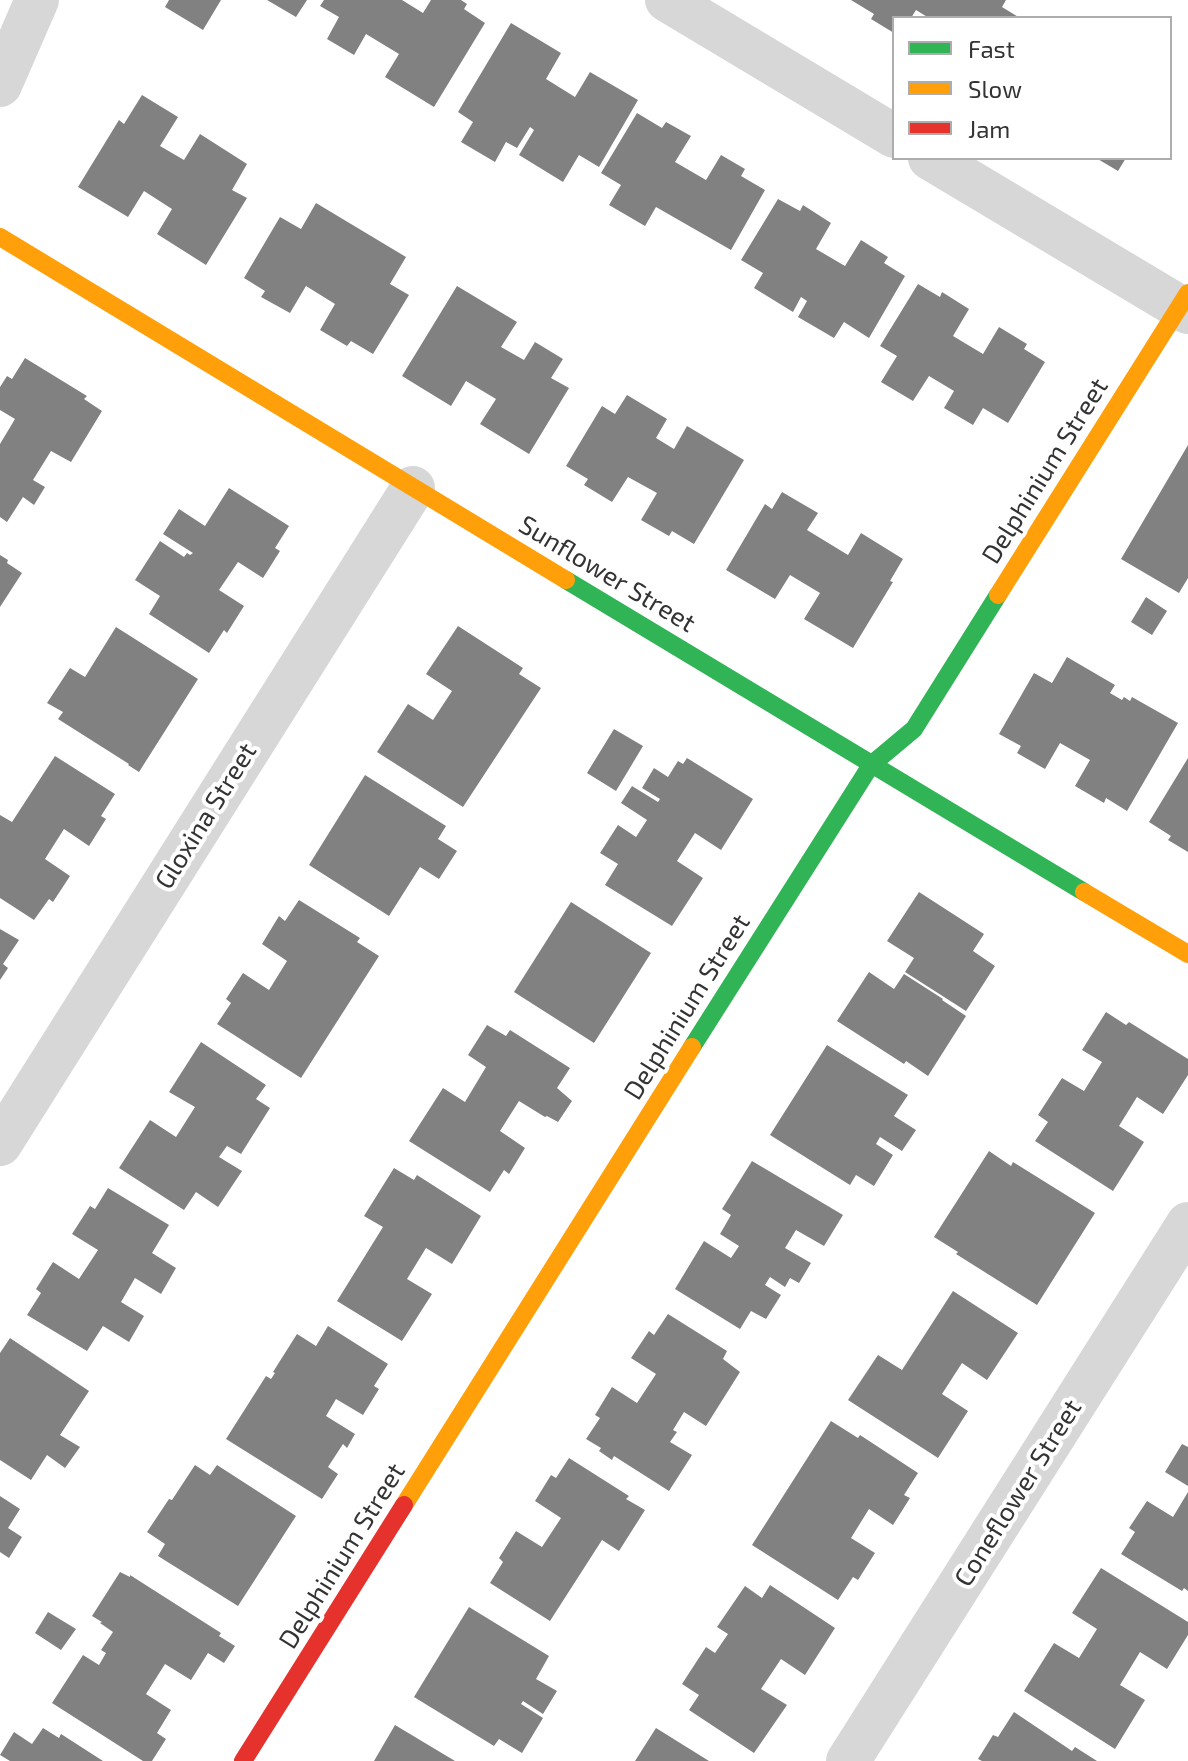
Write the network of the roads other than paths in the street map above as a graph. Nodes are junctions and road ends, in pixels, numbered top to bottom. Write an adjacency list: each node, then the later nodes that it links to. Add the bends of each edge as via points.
1 (37, 0): 3 (street)
2 (667, 0): 4 (street)
3 (0, 85)
4 (892, 135)
5 (933, 160): 7 (street)
6 (0, 237): 8 (street, Sunflower Street)
7 (1185, 304): 9 (street, Delphinium Street, via 914,729)
8 (413, 488): 9 (street, Sunflower Street); 11 (street, Gloxina Street)
9 (871, 765): 10 (street, Sunflower Street); 13 (street, Delphinium Street)
10 (1188, 954)
11 (0, 1144)
12 (1188, 1224): 14 (street, Coneflower Street)
13 (243, 1761)
14 (848, 1761)

